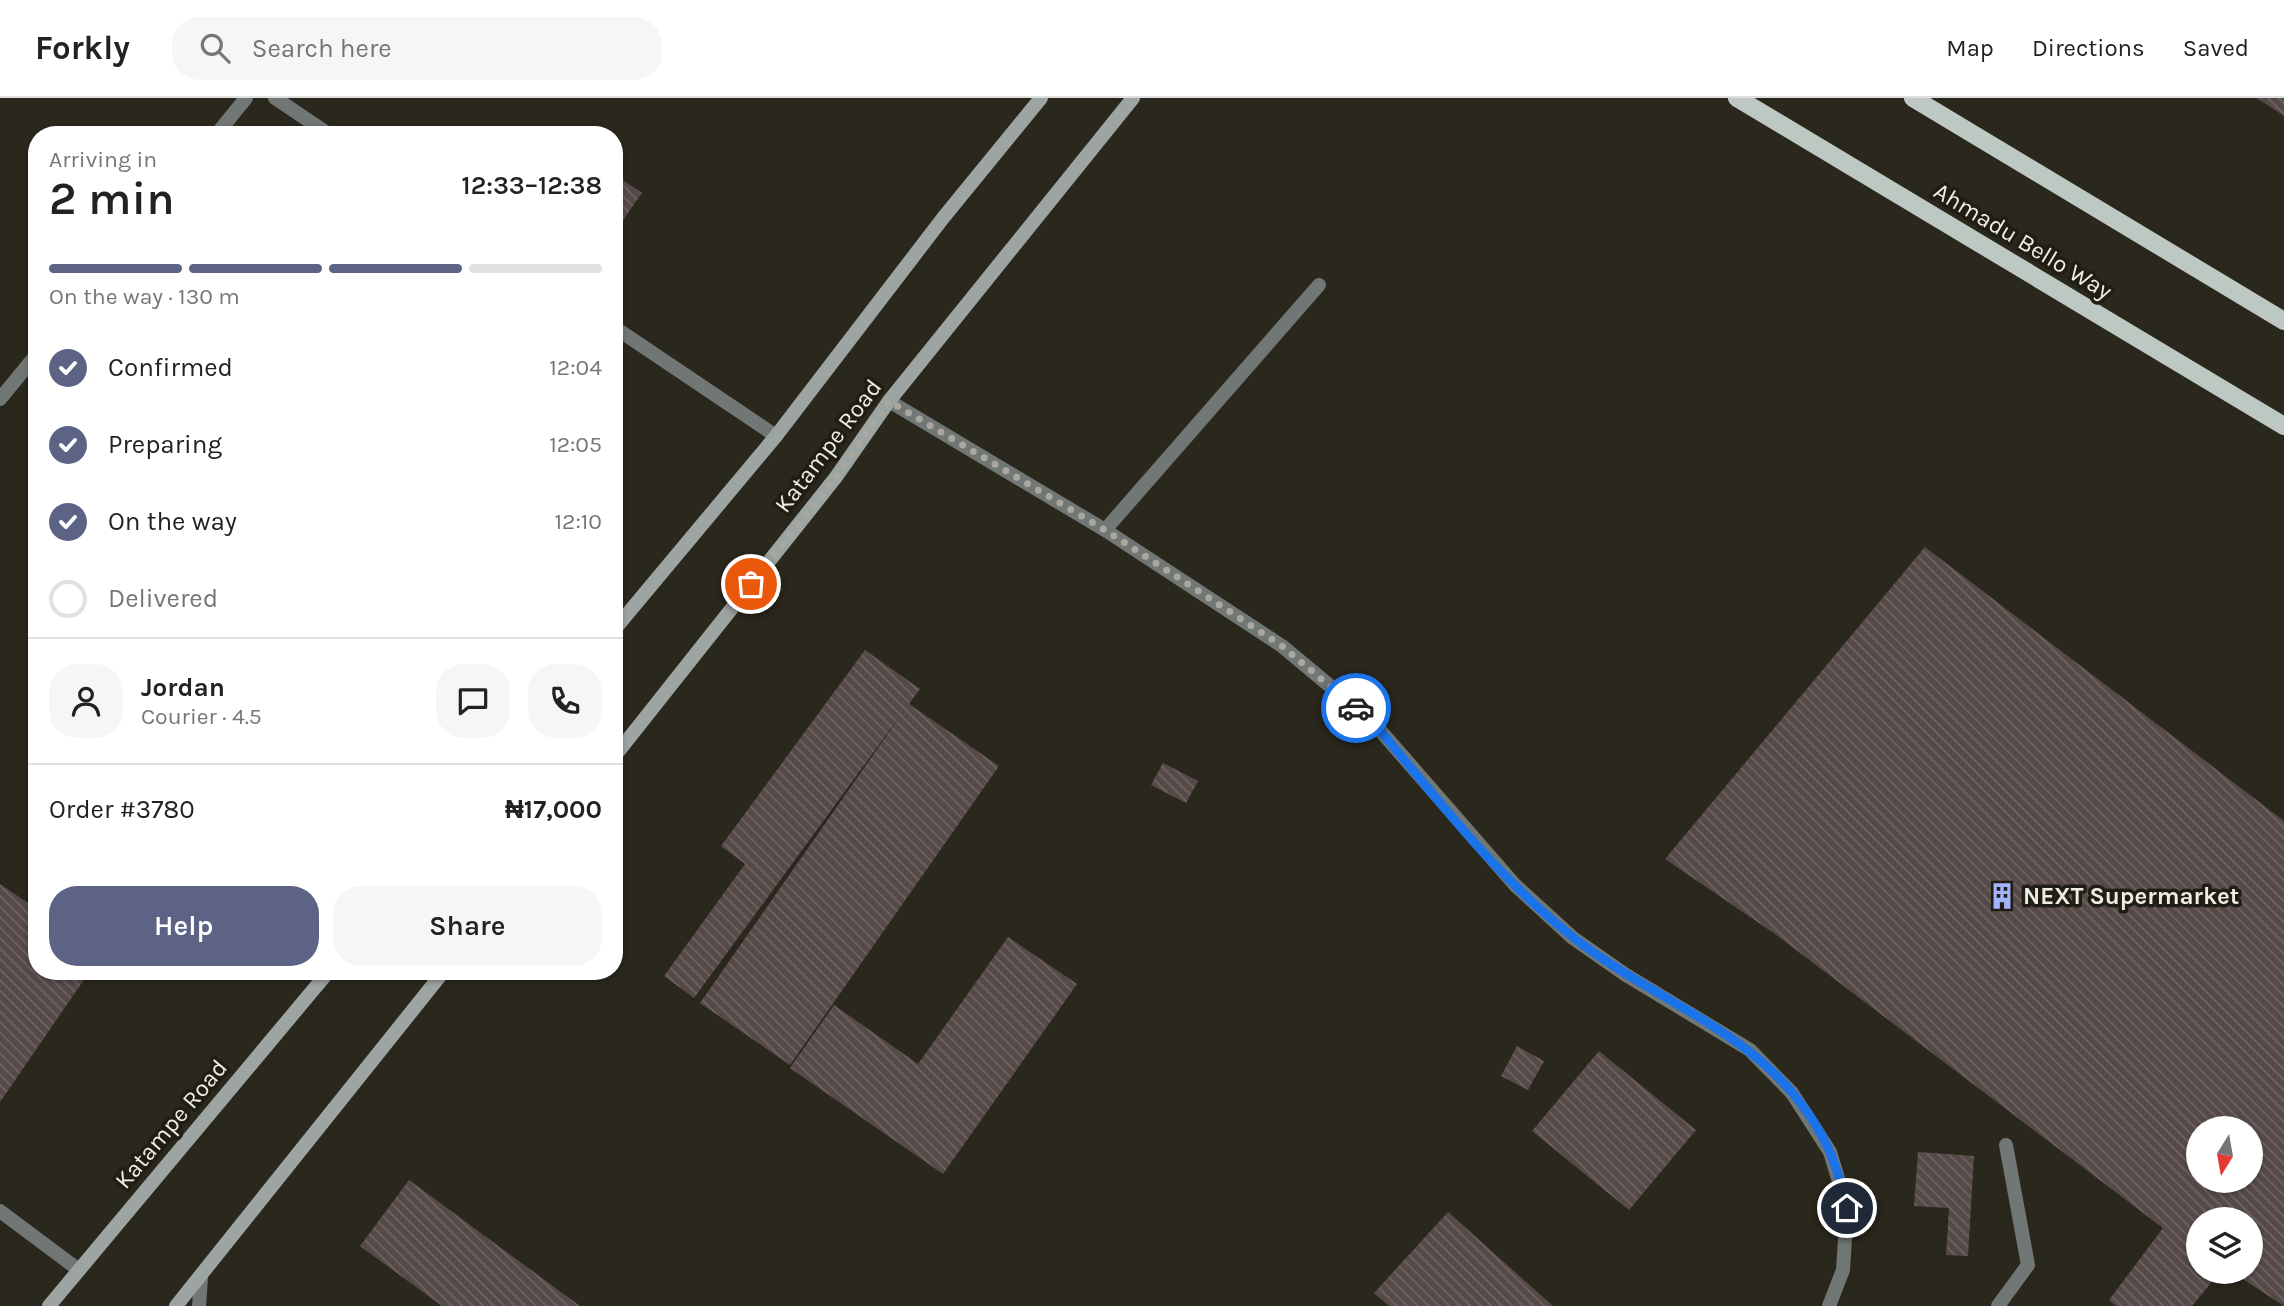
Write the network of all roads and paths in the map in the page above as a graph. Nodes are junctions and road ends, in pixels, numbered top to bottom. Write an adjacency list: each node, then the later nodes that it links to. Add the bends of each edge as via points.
1 (246, 98): 7 (street)
2 (275, 98): 8 (street)
3 (1041, 98): 16 (main road, Katampe Road)
4 (1133, 98): 14 (main road, Katampe Road)
5 (1737, 98): 15 (main road, Ahmadu Bello Way)
6 (1913, 98): 10 (main road)
7 (223, 126)
8 (317, 126)
9 (1319, 285): 17 (street)
10 (2284, 321)
11 (623, 333): 16 (street)
12 (28, 365): 13 (street)
13 (0, 399)
14 (889, 401): 17 (street); 19 (main road, Katampe Road, via 836,477)
15 (2284, 426)
16 (776, 436): 18 (main road, Katampe Road)
17 (1105, 530): 29 (street, via 1282,646 1372,721 1515,885 1573,938 1750,1050 1792,1093 1830,1152 1847,1208 1843,1270)
18 (623, 619)
19 (623, 746)
20 (321, 980): 24 (main road, Katampe Road)
21 (437, 980): 25 (main road)
22 (2006, 1144): 30 (street, via 2028,1265)
23 (0, 1211): 24 (street)
24 (79, 1270): 26 (main road, Katampe Road)
25 (201, 1279): 27 (main road); 28 (street)
26 (49, 1306)
27 (176, 1306)
28 (199, 1306)
29 (1829, 1306)
30 (1998, 1306)

